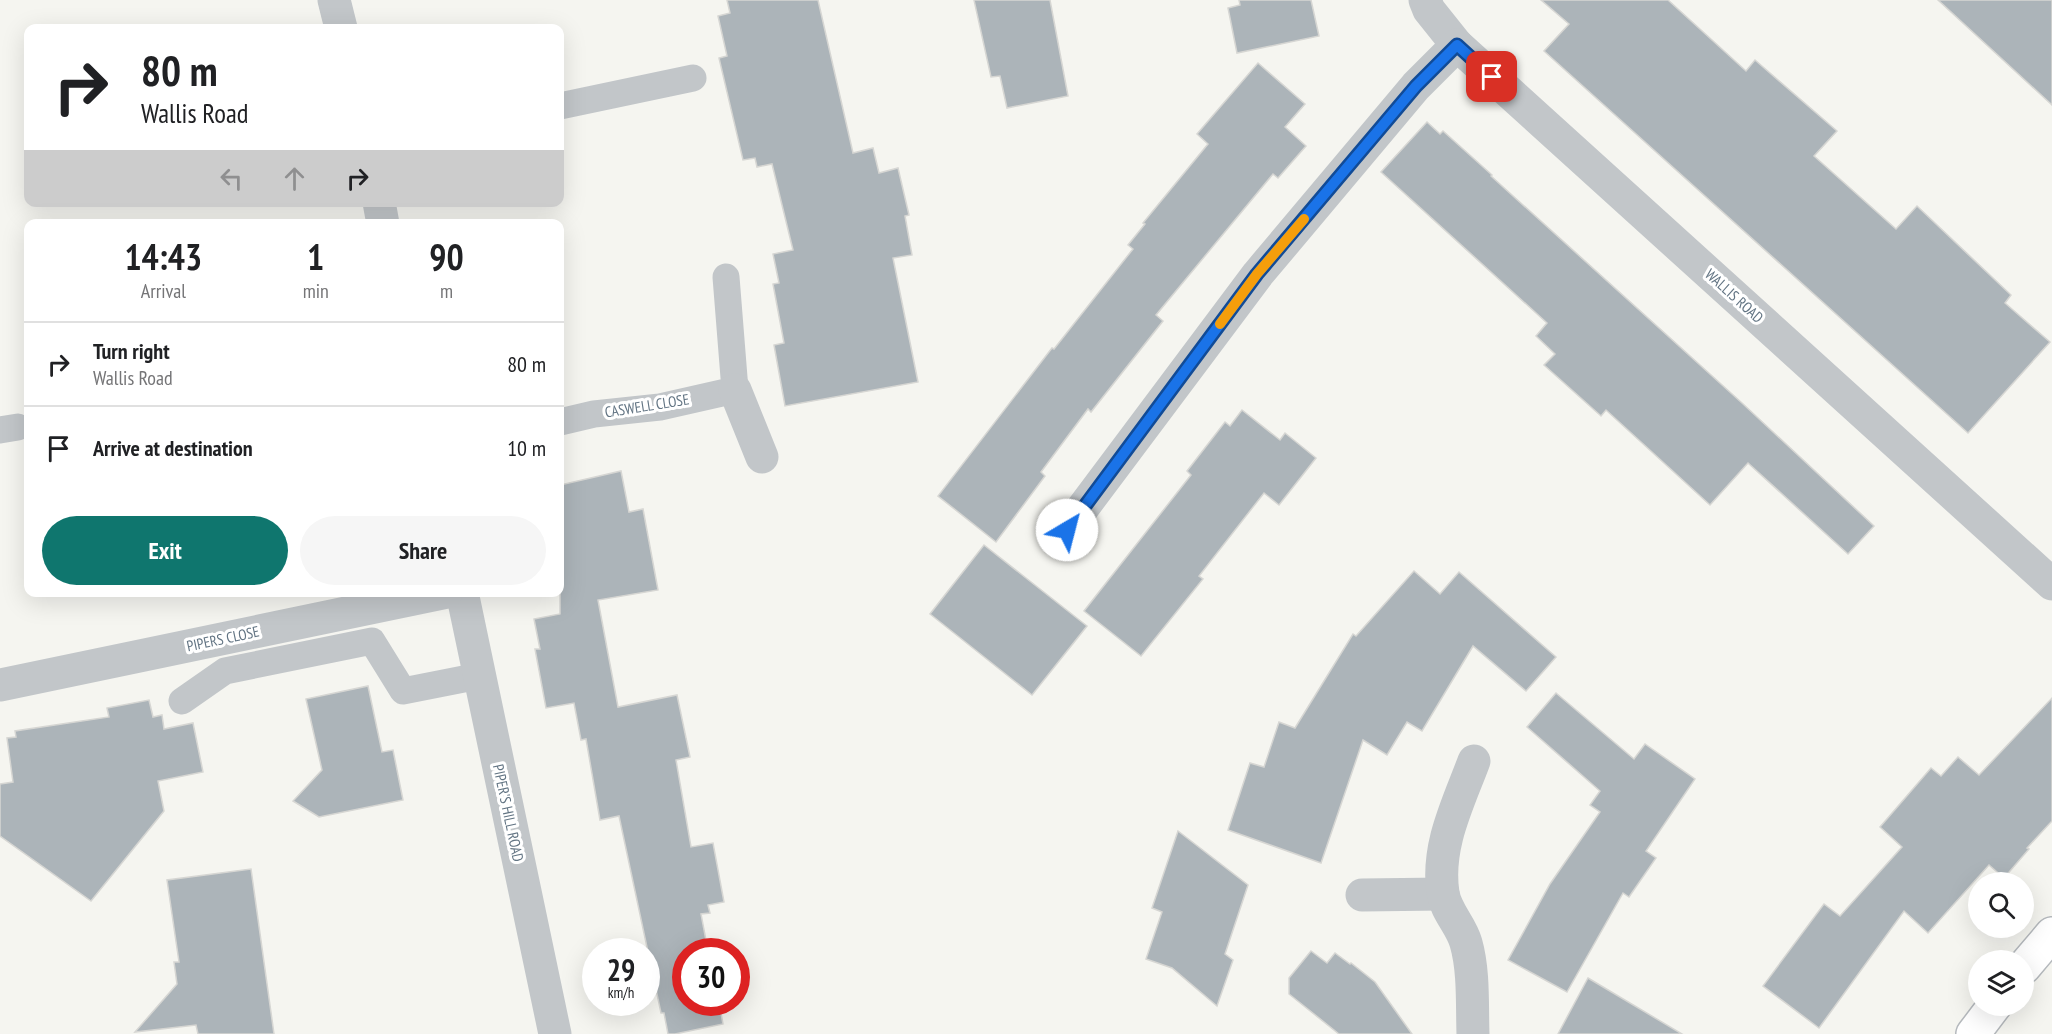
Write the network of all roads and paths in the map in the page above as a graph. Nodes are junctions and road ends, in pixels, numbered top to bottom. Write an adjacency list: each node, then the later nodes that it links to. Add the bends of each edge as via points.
1 (334, 0): 3 (street)
2 (1425, 0): 4 (street, WALLIS ROAD)
3 (340, 24)
4 (1457, 45): 11 (street, via 1416,86 1257,274); 12 (street, WALLIS ROAD)
5 (693, 78): 6 (lane)
6 (564, 105)
7 (726, 277): 8 (lane)
8 (735, 390): 9 (lane, CASWELL CLOSE, via 660,407); 10 (street)
9 (564, 421)
10 (762, 456)
11 (1067, 530)
12 (2052, 584)
13 (423, 597): 16 (street, PIPERS CLOSE)
14 (463, 597): 15 (street, PIPER'S HILL ROAD)
15 (479, 676): 17 (lane, via 403,691 372,641 225,671); 24 (street, PIPER'S HILL ROAD)
16 (0, 685)
17 (182, 701)
18 (1474, 761): 19 (street, via 1446,833 1441,867)
19 (1443, 894): 20 (street); 25 (street, via 1466,942)
20 (1362, 895)
21 (2052, 934): 22 (main road)
22 (2034, 955)
23 (1987, 1016): 26 (main road)
24 (555, 1034)
25 (1473, 1034)
26 (1973, 1034)

